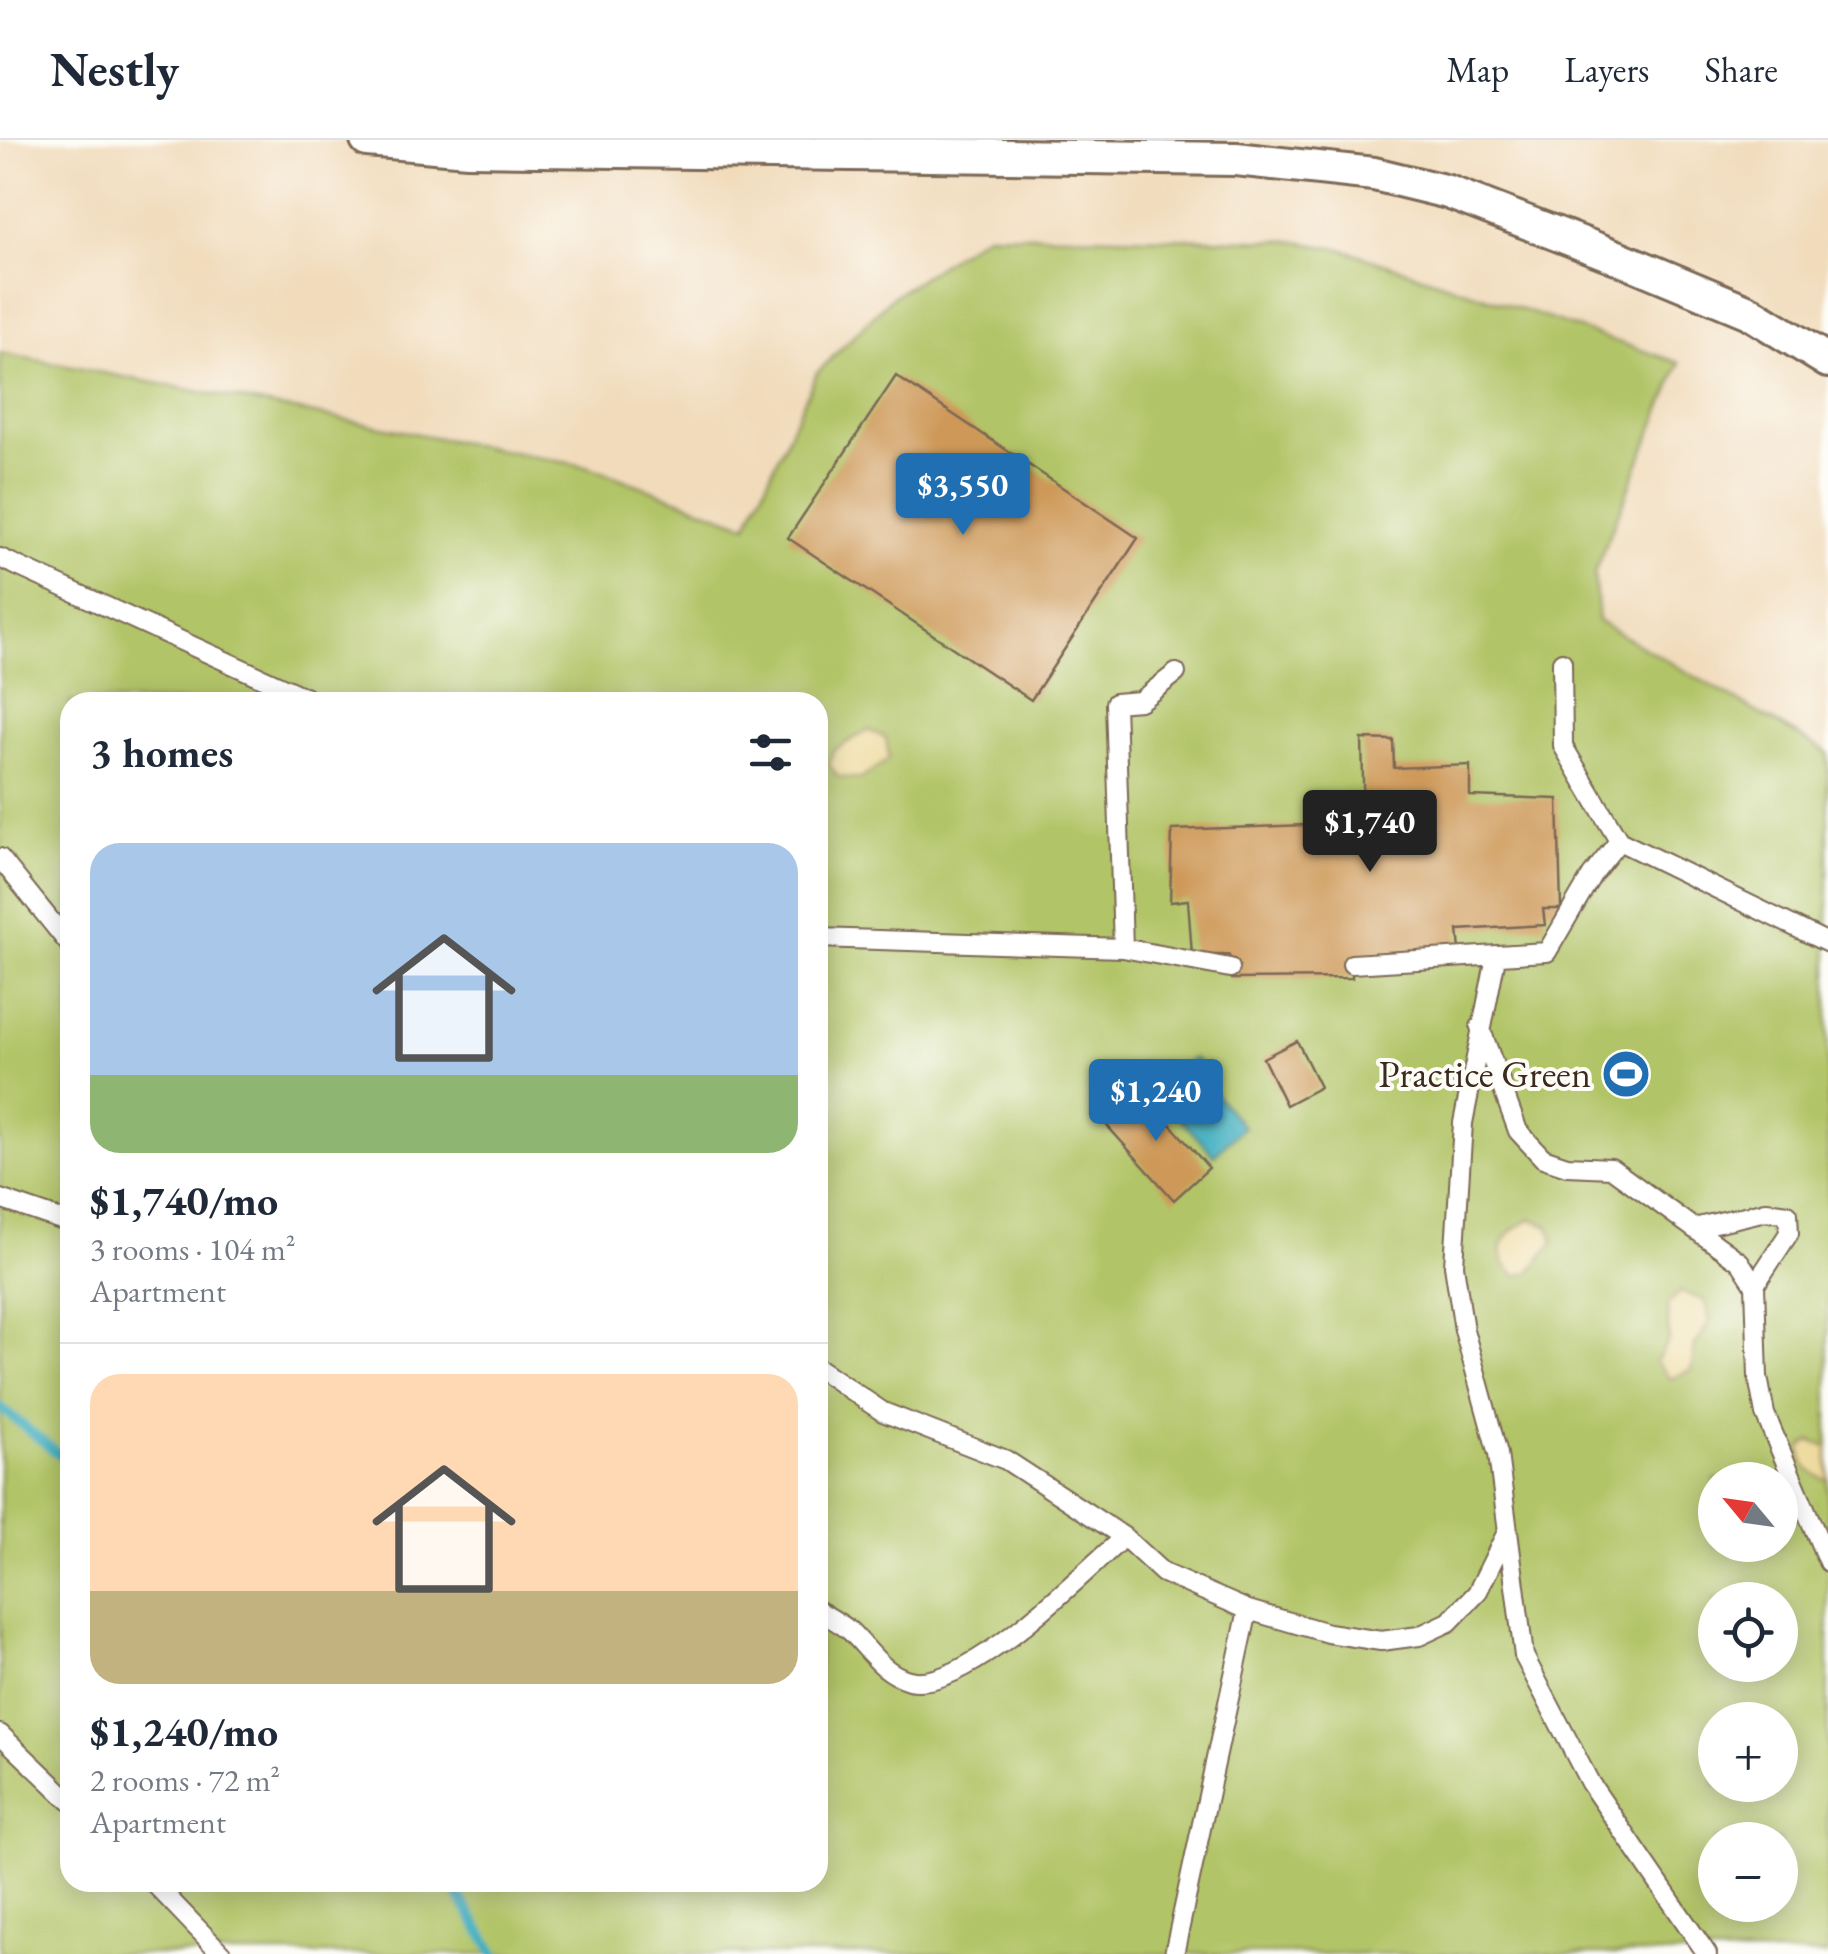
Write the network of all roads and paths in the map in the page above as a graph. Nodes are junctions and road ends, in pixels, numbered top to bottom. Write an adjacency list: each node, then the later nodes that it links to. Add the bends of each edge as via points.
1 (367, 140): 2 (street, via 468,150)
2 (654, 145): 3 (street)
3 (1237, 149): 4 (street, via 1448,192 1749,312)
4 (1828, 361)
5 (0, 558): 8 (lane)
6 (1562, 662): 9 (lane, via 1563,746)
7 (1176, 673): 14 (lane, via 1140,701 1115,703)
8 (294, 692)
9 (1619, 841): 13 (lane); 15 (lane, via 1547,952)
10 (0, 858): 11 (lane)
11 (60, 933)
12 (828, 938): 14 (lane)
13 (1828, 942)
14 (1123, 948): 17 (lane)
15 (1496, 958): 16 (lane); 18 (lane)
16 (1352, 964)
17 (1230, 968)
18 (1480, 1026): 21 (lane, via 1518,1131 1543,1158 1611,1168); 24 (lane, via 1463,1123 1454,1266 1498,1454)
19 (0, 1199): 20 (lane)
20 (60, 1220)
21 (1694, 1228): 22 (lane, via 1740,1262); 22 (lane, via 1766,1211 1788,1214 1789,1233)
22 (1756, 1284): 26 (lane, via 1765,1414)
23 (828, 1375): 25 (lane, via 883,1412 1006,1460)
24 (1508, 1530): 27 (lane, via 1476,1593 1448,1622 1419,1636 1381,1641 1328,1633); 34 (lane, via 1524,1656 1544,1701 1590,1783)
25 (1124, 1537): 27 (lane, via 1164,1573); 28 (lane, via 958,1674 912,1681 884,1668)
26 (1828, 1562)
27 (1248, 1610): 33 (lane)
28 (828, 1617)
29 (0, 1734): 30 (lane)
30 (60, 1791)
31 (163, 1892): 32 (lane)
32 (222, 1954)
33 (1174, 1954)
34 (1707, 1954)

